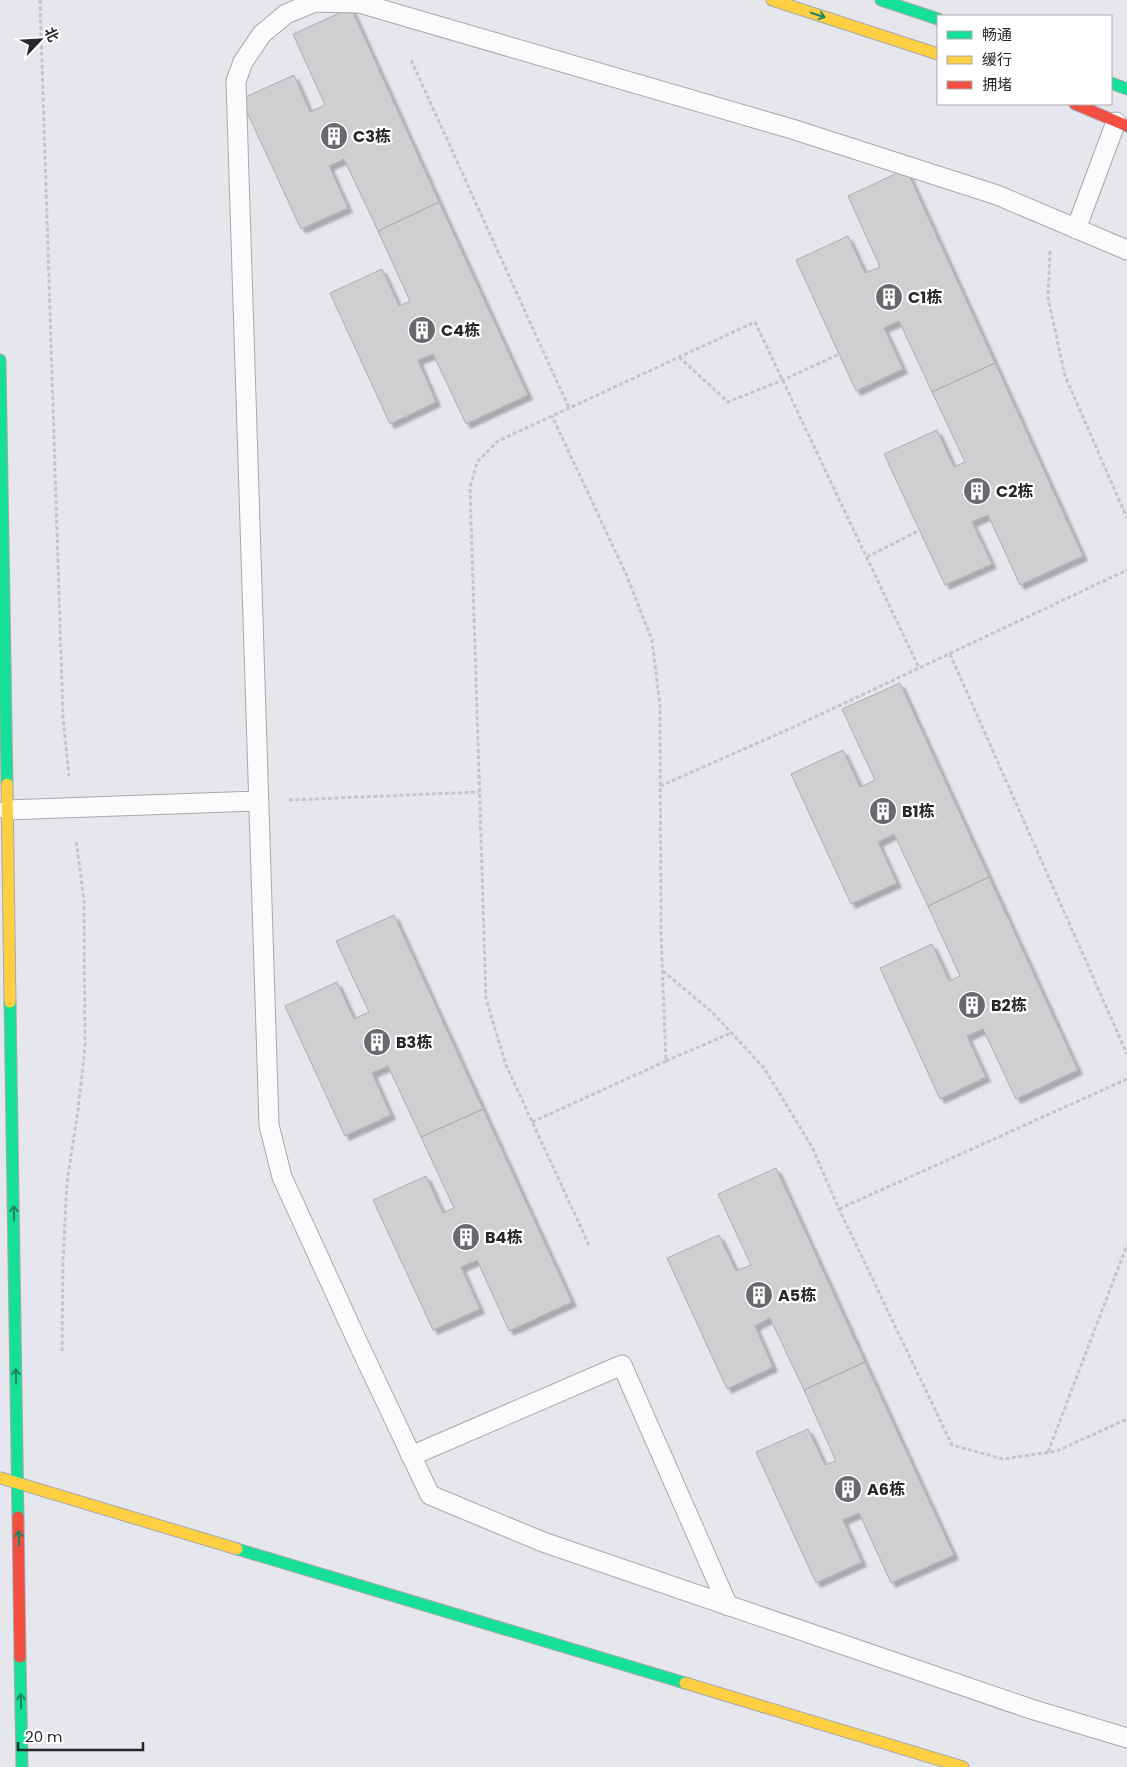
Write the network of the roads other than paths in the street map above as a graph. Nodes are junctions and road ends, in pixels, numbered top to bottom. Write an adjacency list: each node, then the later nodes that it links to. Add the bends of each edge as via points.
1 (772, 0): 4 (street, one-way to 4)
2 (881, 0): 3 (street)
3 (937, 19)
4 (937, 54)
5 (1112, 83): 6 (street)
6 (1127, 89)
7 (1077, 105): 8 (street)
8 (1121, 124): 9 (lane)
9 (1076, 229): 10 (lane); 12 (lane, via 997,195 792,129 358,3 315,2 286,14 262,34 243,62 236,81)
10 (1127, 250)
11 (0, 360): 13 (street)
12 (259, 801): 13 (lane); 14 (lane, via 268,1125 282,1177)
13 (7, 810): 16 (street, one-way to 13)
14 (411, 1456): 17 (lane, via 430,1495 543,1542); 17 (lane, via 622,1365)
15 (0, 1478): 16 (street)
16 (18, 1483): 19 (street, one-way to 16); 20 (street)
17 (728, 1606): 18 (lane, via 1031,1709)
18 (1127, 1738)
19 (22, 1767)
20 (963, 1767)

